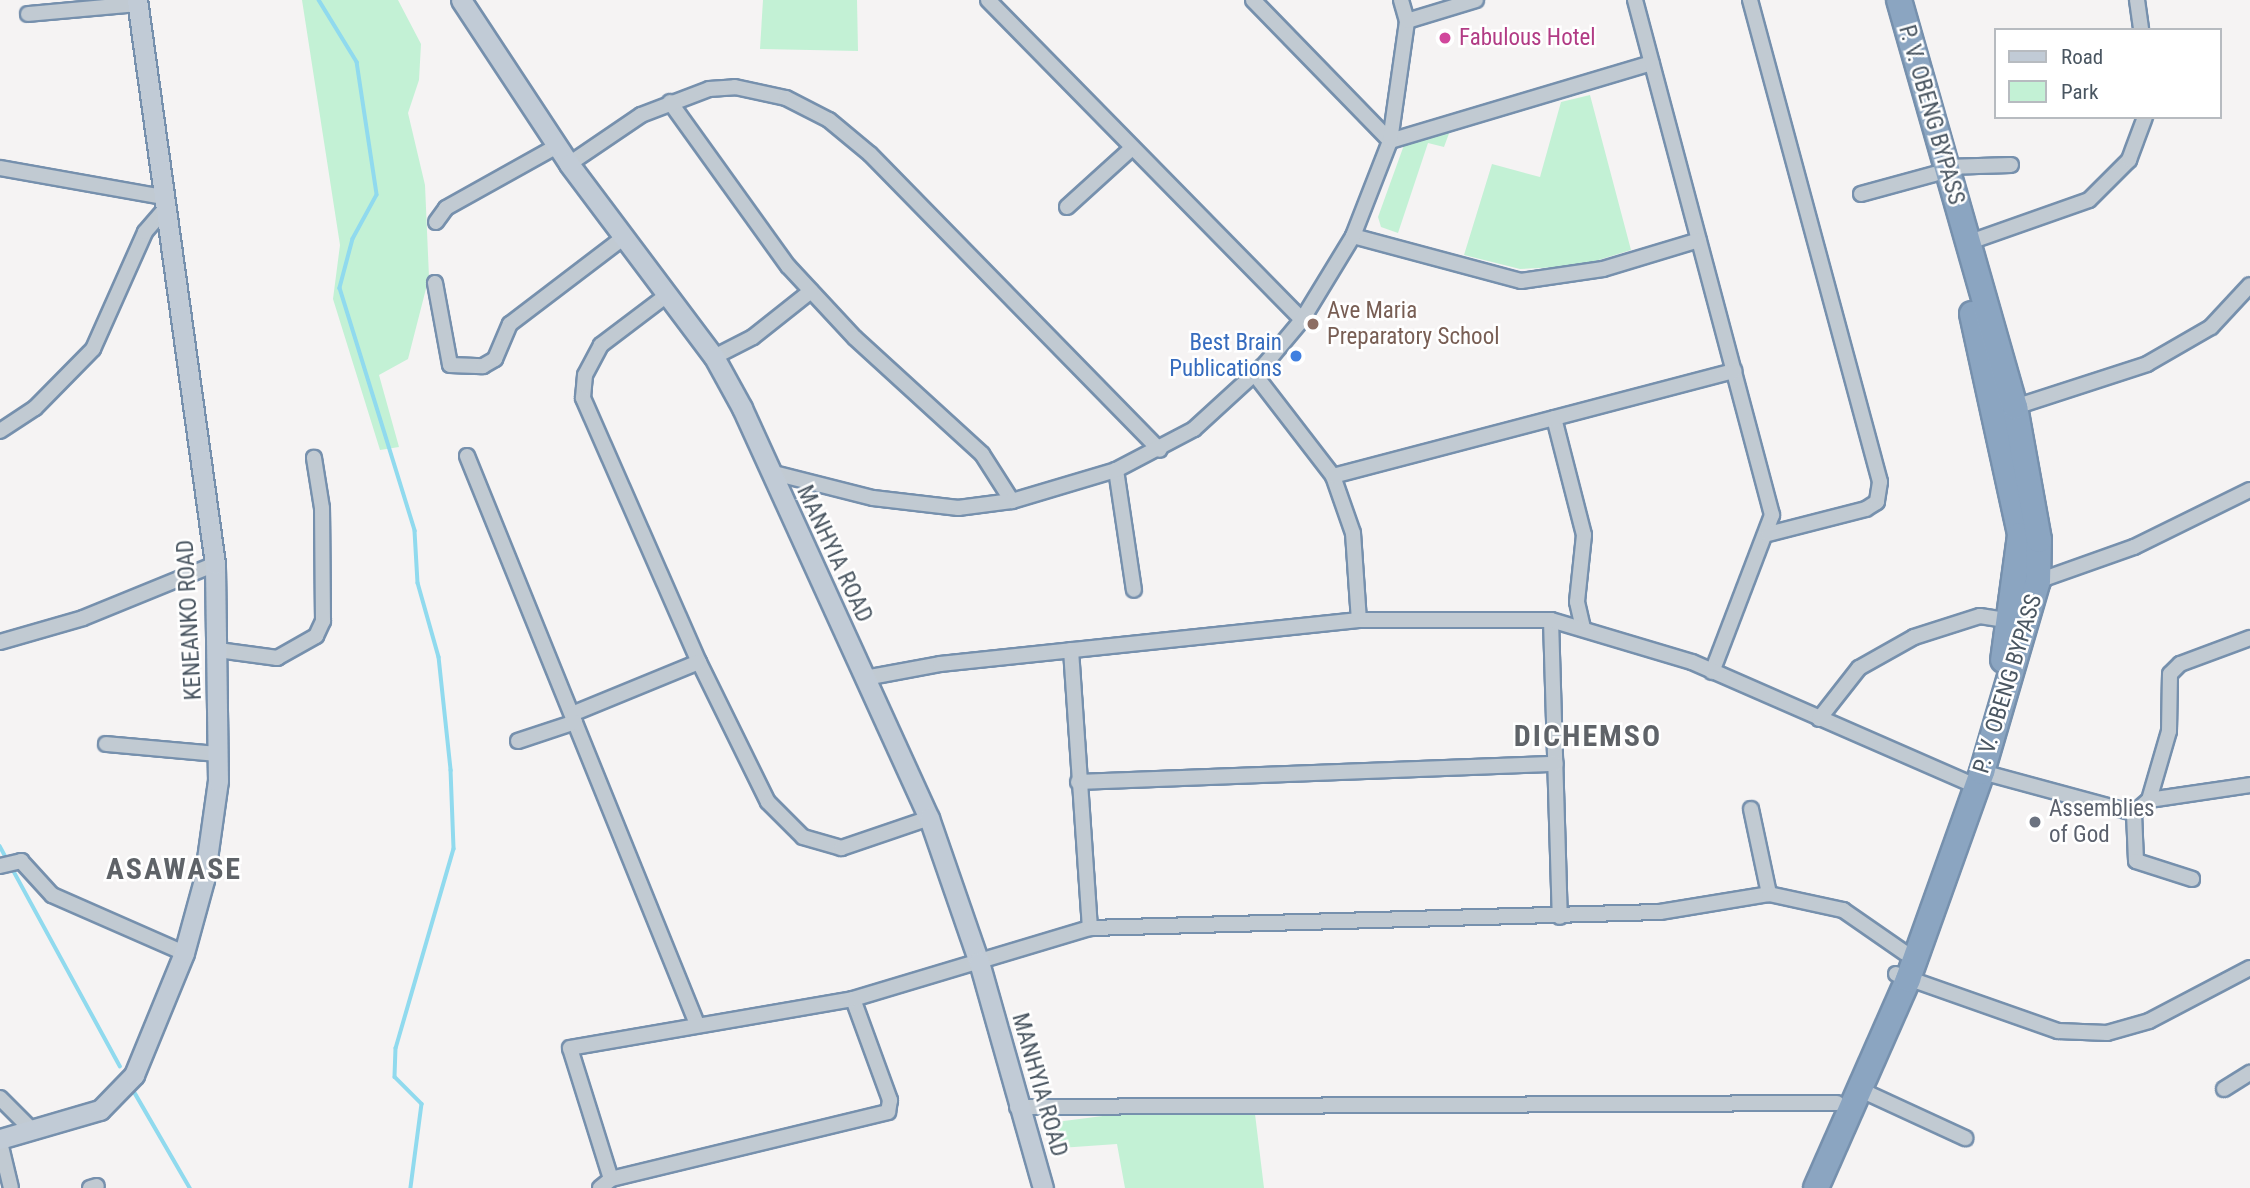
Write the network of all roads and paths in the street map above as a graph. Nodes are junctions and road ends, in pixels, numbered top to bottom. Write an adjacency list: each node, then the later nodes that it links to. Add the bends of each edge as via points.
1 (988, 0): 19 (street)
2 (1253, 0): 17 (street)
3 (1401, 0): 12 (street)
4 (1476, 0): 12 (street)
5 (1635, 0): 14 (street)
6 (1750, 0): 51 (street, via 1880,482 1877,502 1866,509)
7 (2137, 0): 13 (street)
8 (462, 1): 18 (main road, MANHYIA ROAD)
9 (1898, 1): 23 (highway, P. V. OBENG BYPASS)
10 (137, 2): 11 (street); 25 (main road, KENEANKO ROAD)
11 (28, 14)
12 (1407, 21): 17 (street)
13 (2141, 28)
14 (1652, 63): 17 (street); 30 (street)
15 (670, 102): 20 (street); 34 (street); 43 (street, via 735,87 786,98 829,120)
16 (2144, 119): 31 (street, via 2129,160 2089,200)
17 (1390, 141): 28 (street)
18 (557, 146): 20 (main road, MANHYIA ROAD); 27 (street, via 446,208)
19 (1132, 148): 26 (street); 36 (street)
20 (569, 164): 29 (main road, MANHYIA ROAD)
21 (2011, 165): 23 (street)
22 (0, 168): 25 (street)
23 (1940, 171): 24 (street); 31 (highway, P. V. OBENG BYPASS); 57 (highway, P. V. OBENG BYPASS, via 2020,535)
24 (1861, 194)
25 (163, 204): 42 (street, via 145,232 93,349 35,408); 52 (main road, KENEANKO ROAD)
26 (1067, 207)
27 (436, 222)
28 (1353, 236): 30 (street, via 1521,281 1603,269); 36 (street)
29 (624, 237): 32 (street, via 510,324 495,359 483,366 450,365); 35 (main road, MANHYIA ROAD)
30 (1699, 240): 38 (street)
31 (1967, 243): 40 (highway, P. V. OBENG BYPASS)
32 (435, 283)
33 (2250, 285): 40 (street, via 2211,327 2147,364)
34 (811, 291): 37 (street, via 753,337); 50 (street, via 982,454)
35 (667, 295): 37 (main road, MANHYIA ROAD); 63 (street, via 601,345 585,375 583,398)
36 (1302, 320): 39 (street)
37 (714, 358): 47 (main road, MANHYIA ROAD)
38 (1734, 371): 41 (street); 51 (street, via 1772,515)
39 (1256, 376): 43 (street); 48 (street)
40 (2015, 407): 53 (highway, P. V. OBENG BYPASS, via 2039,540)
41 (1554, 418): 48 (street); 58 (street, via 1584,535 1577,602)
42 (0, 431)
43 (1160, 450): 46 (street)
44 (467, 456): 66 (street)
45 (314, 458): 61 (street, via 322,508 323,621 316,636 276,658)
46 (1116, 470): 50 (street); 54 (street)
47 (770, 472): 50 (street, via 919,506); 65 (main road, MANHYIA ROAD)
48 (1333, 477): 55 (street, via 1353,533)
49 (2250, 490): 53 (street, via 2134,547)
50 (1012, 501)
51 (1768, 534): 64 (street)
52 (215, 564): 60 (street, via 83,618); 61 (main road, KENEANKO ROAD)
53 (2038, 581): 72 (highway, P. V. OBENG BYPASS)
54 (1134, 590)
55 (1359, 620): 56 (street); 62 (street)
56 (1551, 620): 58 (street); 71 (street)
57 (2012, 621): 67 (street, via 1980,616 1914,637 1859,668); 72 (highway, P. V. OBENG BYPASS)
58 (1583, 627): 64 (street)
59 (2250, 638): 75 (street, via 2180,664 2170,674 2169,731)
60 (0, 642)
61 (218, 650): 70 (main road, KENEANKO ROAD)
62 (1071, 650): 65 (street); 73 (street)
63 (699, 662): 66 (street); 78 (street, via 768,802 803,837 841,848)
64 (1712, 672): 67 (street)
65 (865, 678): 78 (main road, MANHYIA ROAD)
66 (574, 718): 68 (street); 89 (street)
67 (1819, 719): 72 (street)
68 (518, 741)
69 (106, 744): 70 (street)
70 (219, 754): 84 (main road, KENEANKO ROAD, via 204,880)
71 (1556, 764): 73 (street); 82 (street)
72 (1973, 776): 77 (street); 87 (highway, P. V. OBENG BYPASS)
73 (1078, 782): 83 (street)
74 (2250, 785): 75 (street)
75 (2149, 800): 77 (street)
76 (1751, 809): 81 (street)
77 (2134, 813): 80 (street, via 2136,861)
78 (929, 818): 85 (main road, MANHYIA ROAD)
79 (7, 863): 84 (street, via 52,895)
80 (2192, 879)
81 (1769, 894): 82 (street, via 1660,912); 87 (street, via 1843,910)
82 (1560, 917): 83 (street, via 1268,919)
83 (1090, 928): 85 (street)
84 (184, 953): 96 (main road, KENEANKO ROAD, via 121,1094 100,1110)
85 (979, 962): 88 (street); 95 (main road, MANHYIA ROAD)
86 (2250, 968): 87 (street, via 2149,1021 2107,1033 2058,1031)
87 (1903, 969): 92 (highway, P. V. OBENG BYPASS); 94 (highway, P. V. OBENG BYPASS)
88 (853, 999): 89 (street); 99 (street, via 890,1100 888,1112)
89 (697, 1024): 99 (street, via 570,1048)
90 (2250, 1073): 91 (street)
91 (2224, 1089)
92 (1861, 1090): 97 (street); 103 (highway, P. V. OBENG BYPASS)
93 (0, 1098): 96 (street)
94 (1838, 1103): 95 (street); 102 (highway, P. V. OBENG BYPASS)
95 (1017, 1107): 101 (main road, MANHYIA ROAD)
96 (33, 1131): 98 (main road, KENEANKO ROAD)
97 (1965, 1138)
98 (0, 1141): 100 (street)
99 (605, 1183)
100 (11, 1188)
101 (1043, 1188)
102 (1799, 1188)
103 (1816, 1188)

